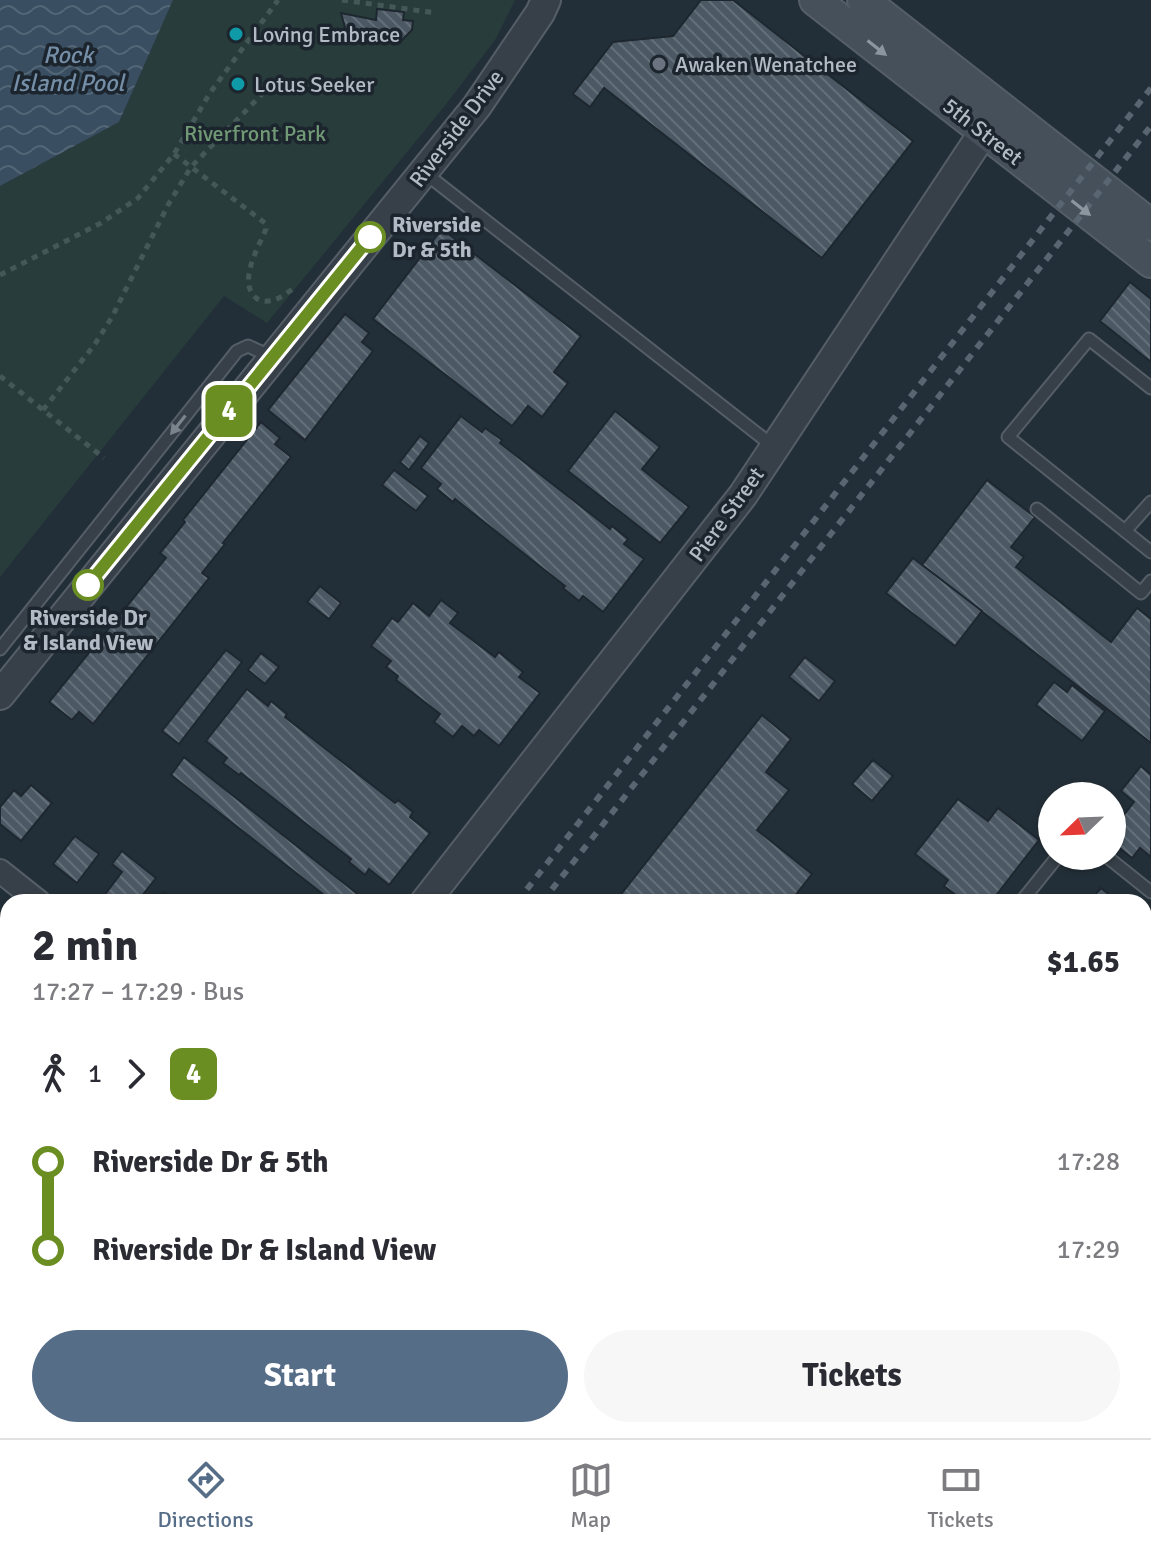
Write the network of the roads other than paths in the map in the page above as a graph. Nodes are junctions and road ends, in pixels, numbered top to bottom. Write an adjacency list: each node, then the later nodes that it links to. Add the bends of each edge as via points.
1 (529, 0): 5 (street, Riverside Drive)
2 (546, 0): 5 (street, Riverside Drive)
3 (815, 0): 6 (main road, 5th Street, one-way to 6)
4 (863, 0): 6 (main road, 5th Street)
5 (517, 45): 7 (street, Riverside Drive, via 477,106)
6 (992, 120): 8 (main road, 5th Street); 9 (main road, 5th Street, one-way to 9); 12 (street, Piere Street)
7 (423, 172): 10 (street, Riverside Drive); 12 (lane)
8 (1151, 225)
9 (1151, 262)
10 (273, 357): 18 (lane, one-way to 18, via 248,346 237,351); 19 (street, Riverside Drive)
11 (1151, 388): 15 (lane, via 1089,339 1008,437)
12 (774, 447): 25 (street, Piere Street, via 743,495)
13 (1151, 502): 15 (lane)
14 (1037, 509): 17 (lane, via 1141,593)
15 (1125, 531): 16 (lane)
16 (1151, 552)
17 (1151, 581)
18 (0, 649)
19 (1, 691)
20 (1047, 870): 26 (lane)
21 (1124, 870): 23 (lane)
22 (0, 871): 24 (street)
23 (1151, 892)
24 (29, 894)
25 (431, 894)
26 (1027, 894)

